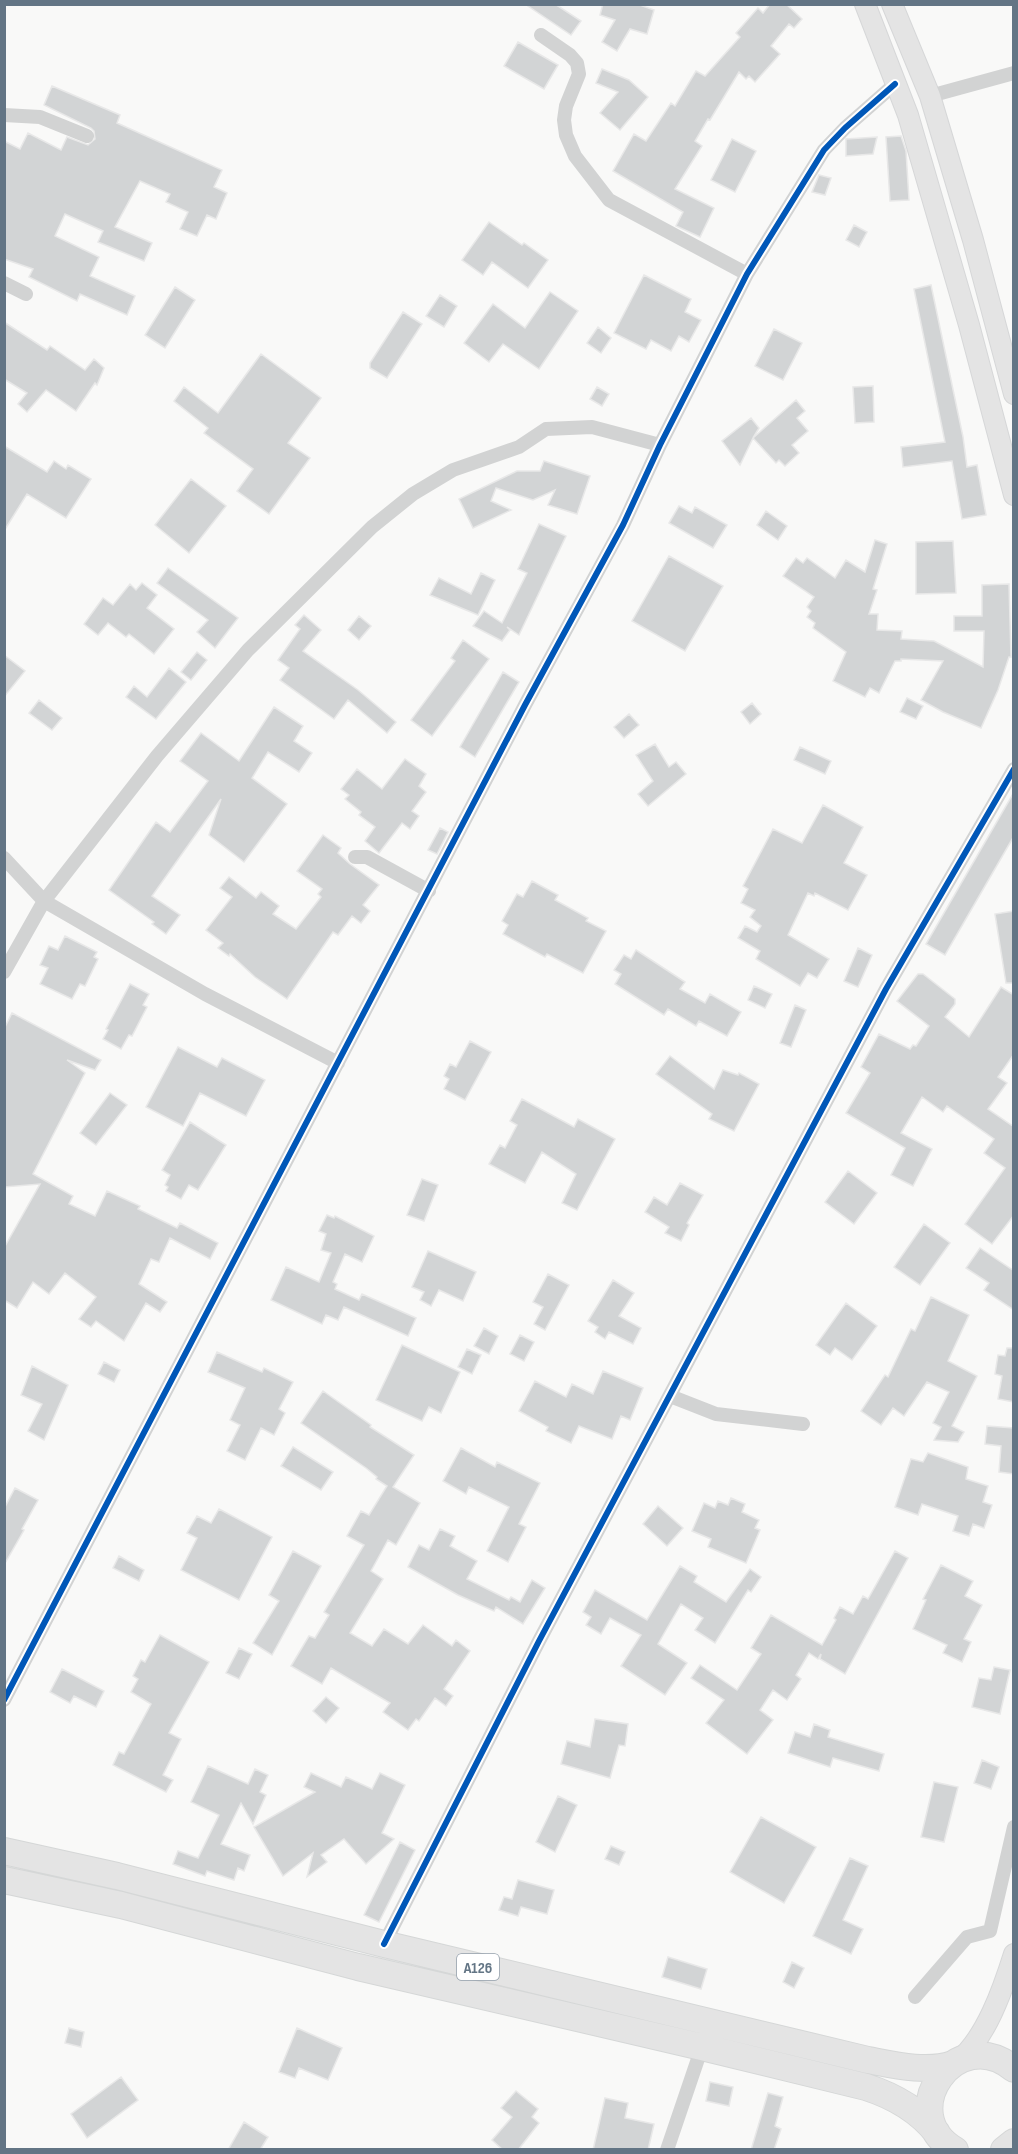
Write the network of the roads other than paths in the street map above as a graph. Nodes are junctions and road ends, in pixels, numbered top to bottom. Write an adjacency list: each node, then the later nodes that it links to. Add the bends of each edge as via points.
1 (865, 4): 5 (main road)
2 (892, 4): 6 (main road)
3 (541, 35): 9 (street, via 577,63 579,74 566,106 566,135 574,156 609,200)
4 (1014, 73): 6 (street)
5 (895, 84): 9 (street, via 824,150); 14 (main road, via 945,239)
6 (930, 96): 12 (main road, via 974,240)
7 (4, 115): 8 (street, via 40,117)
8 (87, 136)
9 (747, 274): 13 (street)
10 (4, 283): 11 (street)
11 (26, 294)
12 (1014, 394)
13 (660, 445): 18 (street, via 623,525); 19 (street, via 592,427 546,429 519,447 453,470 413,494 372,527 248,650 157,756)
14 (1014, 495)
15 (1014, 769): 22 (street, via 886,989)
16 (355, 857): 18 (street, via 367,857)
17 (4, 858): 19 (street)
18 (429, 891): 21 (street)
19 (44, 901): 20 (street); 21 (street, via 205,994)
20 (4, 972)
21 (338, 1063): 24 (street)
22 (670, 1396): 23 (street, via 716,1414); 28 (street)
23 (803, 1424)
24 (4, 1700)
25 (1014, 1827): 30 (street, via 990,1931 967,1936)
26 (4, 1851): 28 (highway, A126)
27 (4, 1880): 31 (highway, A126)
28 (384, 1944): 32 (highway, A126, via 868,2060 916,2067)
29 (1014, 1954): 32 (main road, via 986,2024 972,2047)
30 (915, 1997)
31 (702, 2047): 34 (highway, A126, via 872,2089 910,2107); 36 (street)
32 (956, 2062): 33 (highway, via 988,2056); 34 (highway, via 941,2074 932,2092 930,2113)
33 (1014, 2069)
34 (946, 2143)
35 (1014, 2144): 37 (highway)
36 (667, 2150)
37 (1004, 2150)

